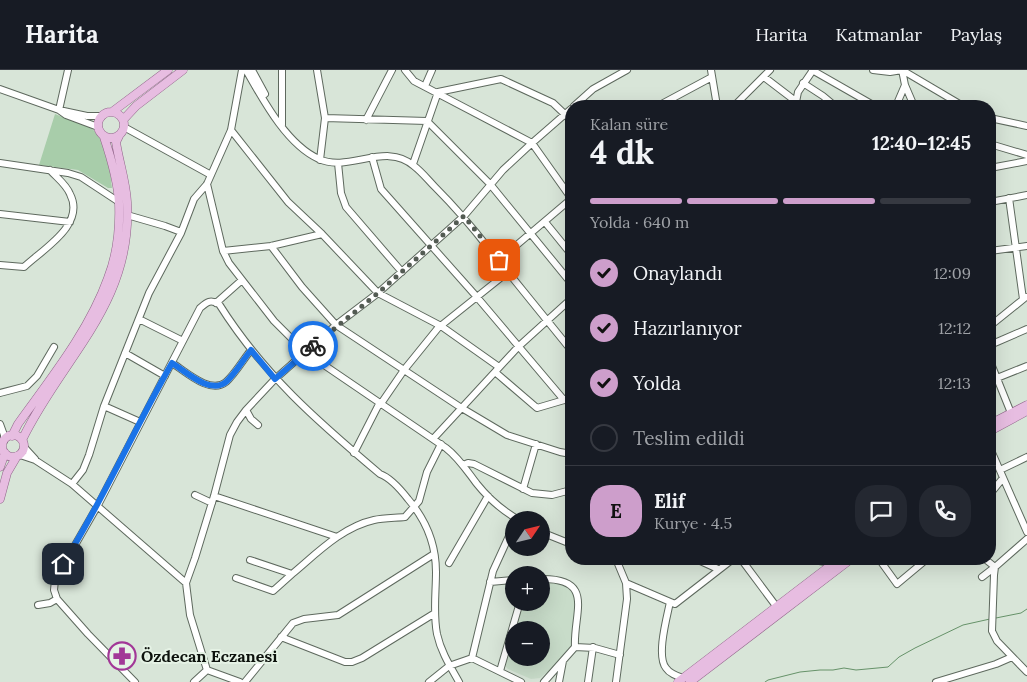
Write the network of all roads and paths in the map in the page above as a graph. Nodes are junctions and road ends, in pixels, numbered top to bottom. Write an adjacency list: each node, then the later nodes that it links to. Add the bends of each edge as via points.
1 (68, 70): 37 (street)
2 (168, 70): 38 (main road)
3 (183, 70): 45 (main road, via 136,106)
4 (242, 70): 49 (street)
5 (246, 70): 46 (street)
6 (252, 70): 46 (street)
7 (282, 70): 46 (street)
8 (317, 70): 41 (street)
9 (392, 70): 43 (street)
10 (405, 70): 22 (street)
11 (432, 70): 22 (street)
12 (627, 70): 25 (street, via 593,88)
13 (711, 70): 19 (street)
14 (770, 70): 18 (street)
15 (812, 70): 20 (street); 32 (street)
16 (873, 70): 17 (street)
17 (902, 70): 21 (street); 35 (street)
18 (764, 77): 28 (street); 29 (street)
19 (712, 78): 26 (street); 27 (street)
20 (803, 83): 30 (street, via 798,92); 31 (street)
21 (904, 85): 33 (street); 34 (street)
22 (425, 86): 24 (street)
23 (0, 89): 37 (street)
24 (438, 92): 36 (street, via 501,80); 44 (street); 52 (street)
25 (580, 100)
26 (670, 100)
27 (717, 100)
28 (740, 100)
29 (794, 100)
30 (799, 100)
31 (828, 100)
32 (859, 100)
33 (898, 100)
34 (911, 100)
35 (948, 100)
36 (565, 107)
37 (59, 110): 40 (street); 48 (street)
38 (112, 112): 40 (main road); 45 (main road, via 119,115)
39 (565, 113): 52 (street)
40 (102, 116): 48 (main road)
41 (325, 118): 43 (street); 56 (street)
42 (996, 119): 47 (street)
43 (366, 120): 44 (street)
44 (427, 121): 60 (street); 65 (street)
45 (124, 123): 50 (main road); 63 (street)
46 (280, 123): 56 (street, via 298,147)
47 (1027, 126)
48 (98, 127): 51 (main road)
49 (231, 130): 63 (street); 78 (street, via 288,202)
50 (119, 136): 51 (main road, via 112,139); 73 (main road, via 116,142)
51 (104, 137): 70 (main road, via 111,156)
52 (532, 142): 65 (street); 66 (street)
53 (996, 146): 54 (street)
54 (1027, 155)
55 (372, 157): 58 (street); 60 (street, via 394,156); 80 (street, via 381,189)
56 (320, 160): 58 (street)
57 (1027, 161): 61 (street)
58 (338, 162): 89 (street, via 346,207)
59 (0, 163): 62 (street)
60 (413, 164): 74 (street)
61 (996, 167)
62 (50, 170): 70 (street, via 81,177); 75 (street, via 64,184 73,201)
63 (211, 175): 64 (street)
64 (207, 184): 77 (street, via 194,199); 86 (street)
65 (490, 184): 74 (street); 79 (street)
66 (565, 190)
67 (1027, 194): 68 (street)
68 (1009, 198): 69 (street); 84 (street)
69 (996, 201)
70 (119, 202): 133 (main road, via 113,260 100,296 79,334)
71 (565, 204): 76 (street)
72 (0, 214): 75 (street)
73 (127, 215): 77 (street); 137 (main road, via 120,266 107,302 80,349 34,416)
74 (464, 216): 80 (street); 87 (street)
75 (70, 222): 88 (street, via 59,237 24,267)
76 (545, 222): 79 (street); 83 (street)
77 (181, 232): 98 (street)
78 (322, 234): 81 (street); 93 (street)
79 (530, 234): 87 (street); 91 (street)
80 (431, 245): 89 (street); 94 (street)
81 (271, 246): 86 (street); 101 (street)
82 (1027, 246): 84 (street)
83 (565, 247)
84 (1017, 248): 85 (street); 95 (street)
85 (996, 250)
86 (223, 251): 92 (street)
87 (499, 260): 90 (street)
88 (0, 265)
89 (402, 272): 93 (street)
90 (508, 272): 94 (street); 99 (street)
91 (565, 276)
92 (242, 280): 96 (street); 110 (street, via 274,321)
93 (378, 293): 101 (street); 102 (street)
94 (476, 296): 102 (street); 108 (street)
95 (1025, 298): 100 (street)
96 (216, 303): 104 (street, via 207,302 200,308); 109 (street)
97 (565, 304): 99 (street)
98 (139, 319): 104 (street); 111 (street)
99 (548, 320): 105 (street); 108 (street)
100 (996, 321)
101 (336, 326): 110 (street); 115 (street)
102 (441, 326): 114 (street); 115 (street)
103 (1027, 329): 106 (street)
104 (183, 341): 112 (street)
105 (565, 342)
106 (996, 342)
107 (54, 347): 119 (street, via 37,376 27,386)
108 (518, 347): 114 (street); 120 (street)
109 (251, 350): 112 (street, via 225,382 217,386 202,382); 118 (street)
110 (305, 352): 118 (street); 121 (street)
111 (125, 353): 116 (street); 123 (street)
112 (172, 363): 116 (street)
113 (1027, 366): 117 (street)
114 (497, 369): 120 (street, via 537,408); 124 (street)
115 (404, 370): 121 (street); 124 (street)
116 (165, 376): 129 (street)
117 (997, 378): 127 (street)
118 (275, 379): 125 (street); 139 (street)
119 (0, 392)
120 (564, 400)
121 (380, 404): 134 (street); 139 (street)
122 (1027, 404): 127 (main road)
123 (104, 406): 129 (street); 147 (street, via 83,470)
124 (460, 407): 134 (street); 136 (street, via 507,435)
125 (246, 410): 131 (street); 154 (street, via 230,435)
126 (1027, 411): 132 (main road)
127 (1011, 412): 128 (main road)
128 (996, 421)
129 (140, 422): 155 (street)
130 (0, 424): 133 (street)
131 (258, 426)
132 (996, 428)
133 (8, 438): 137 (main road, via 18,437); 138 (main road, via 2,446)
134 (433, 439): 135 (street)
135 (441, 444): 143 (street); 156 (street)
136 (536, 444): 140 (street); 149 (street)
137 (21, 450): 138 (main road, via 10,457); 147 (street); 153 (main road, via 7,474)
138 (4, 453): 144 (main road)
139 (354, 453): 156 (street, via 386,476)
140 (565, 453)
141 (1027, 457): 145 (street)
142 (996, 461): 145 (street)
143 (463, 465): 149 (street, via 474,464); 152 (street)
144 (0, 467)
145 (1000, 470): 146 (street)
146 (1003, 478): 148 (street); 158 (street)
147 (72, 484): 155 (street)
148 (996, 487)
149 (523, 489): 150 (street, via 552,495)
150 (565, 492)
151 (195, 495): 154 (street)
152 (488, 496): 157 (street); 168 (street)
153 (0, 499)
154 (213, 500): 160 (street); 186 (street)
155 (98, 505): 166 (street); 186 (street)
156 (415, 507): 160 (street, via 405,517 373,520); 165 (street, via 427,526)
157 (505, 511)
158 (1027, 532)
159 (550, 536): 162 (street)
160 (337, 537): 180 (street)
161 (1027, 539): 178 (street)
162 (565, 542)
163 (505, 545): 185 (street)
164 (54, 554): 166 (street)
165 (434, 554): 193 (street); 194 (street, via 344,612 298,620)
166 (66, 559): 188 (street, via 55,580)
167 (250, 560): 180 (street)
168 (450, 563)
169 (618, 565): 187 (street)
170 (709, 565): 179 (street)
171 (724, 565): 179 (street)
172 (746, 565): 191 (street)
173 (831, 565): 191 (main road)
174 (842, 565): 191 (main road)
175 (883, 565): 176 (street, via 897,584)
176 (919, 565)
177 (992, 565): 178 (street)
178 (995, 568): 181 (street); 198 (street, via 992,631)
179 (718, 569): 189 (street, via 675,604)
180 (292, 574): 182 (street, via 273,591)
181 (982, 577)
182 (236, 578)
183 (550, 580): 195 (street, via 563,582 576,593 579,602)
184 (505, 581): 185 (street)
185 (490, 582): 199 (street)
186 (186, 583): 202 (street, via 190,615)
187 (626, 583): 189 (street); 197 (street, via 627,606)
188 (57, 599): 190 (street); 206 (street)
189 (670, 602): 205 (street, via 662,663)
190 (38, 605)
191 (778, 610): 205 (main road); 217 (main road)
192 (517, 611): 203 (street)
193 (435, 613): 194 (street, via 352,662); 201 (street, via 439,642)
194 (281, 637): 209 (street)
195 (576, 647): 196 (street); 200 (street)
196 (593, 647): 197 (street); 215 (street)
197 (620, 656): 216 (street)
198 (1012, 657): 204 (street); 218 (street)
199 (472, 658): 201 (street); 203 (street)
200 (563, 660): 213 (street); 214 (street)
201 (450, 666): 210 (street); 211 (street)
202 (207, 670): 207 (street); 208 (street)
203 (500, 671): 212 (street)
204 (1027, 672)
205 (680, 680)
206 (135, 682)
207 (194, 682)
208 (240, 682)
209 (244, 682)
210 (429, 682)
211 (460, 682)
212 (521, 682)
213 (544, 682)
214 (560, 682)
215 (588, 682)
216 (616, 682)
217 (690, 682)
218 (936, 682)

